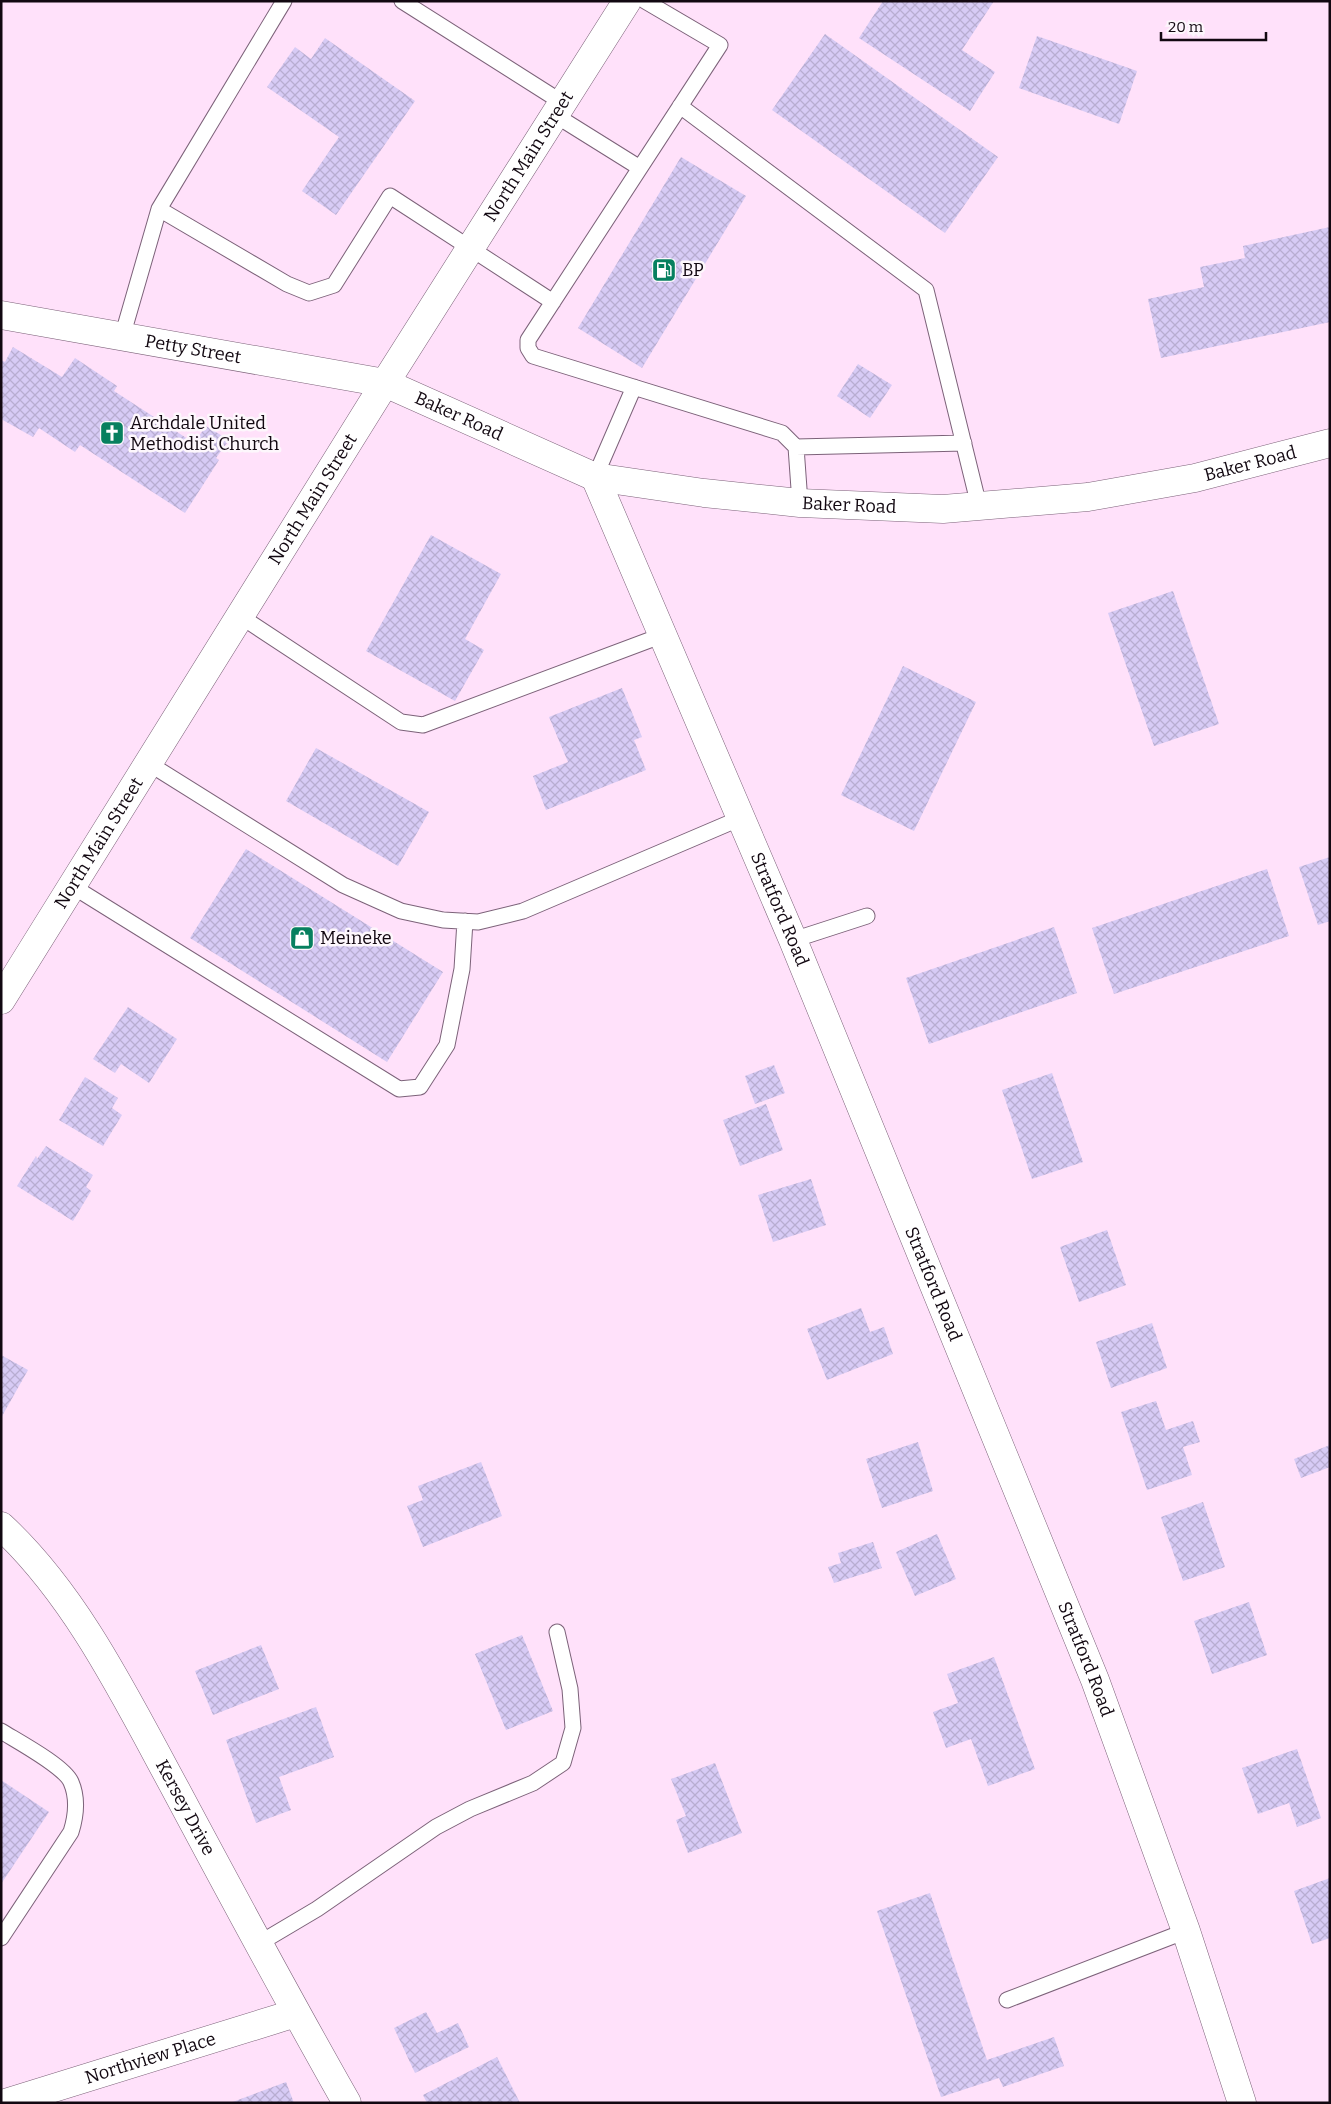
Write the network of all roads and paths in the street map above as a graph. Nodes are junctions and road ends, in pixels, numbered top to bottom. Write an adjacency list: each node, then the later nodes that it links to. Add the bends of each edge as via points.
1 (284, 1): 8 (lane)
2 (402, 1): 6 (lane)
3 (627, 1): 6 (street, North Main Street)
4 (645, 1): 5 (lane, via 720,45)
5 (680, 106): 7 (lane); 15 (lane, via 926,290)
6 (559, 109): 7 (lane); 9 (street, North Main Street)
7 (640, 168): 10 (lane)
8 (159, 209): 9 (lane, via 287,284 309,293 334,285 390,196); 12 (lane)
9 (470, 250): 10 (lane); 13 (street, North Main Street)
10 (553, 302): 14 (lane, via 528,340 533,356)
11 (1, 316): 12 (street, Petty Street)
12 (122, 337): 13 (street, Petty Street)
13 (385, 383): 18 (street, Baker Road); 21 (street, North Main Street)
14 (634, 387): 17 (lane, via 782,433); 18 (lane)
15 (964, 443): 17 (lane); 20 (lane)
16 (1330, 443): 20 (street, Baker Road, via 1195,478 1088,497)
17 (796, 447): 19 (lane)
18 (594, 477): 19 (street, Baker Road); 22 (street, Stratford Road)
19 (800, 503): 20 (street, Baker Road, via 943,509)
20 (978, 506)
21 (240, 616): 22 (lane, via 401,722 423,725); 23 (street, North Main Street)
22 (663, 636): 24 (street, Stratford Road)
23 (148, 763): 25 (street, North Main Street); 27 (lane, via 343,885 401,911)
24 (741, 818): 27 (lane, via 523,911 478,922); 28 (street, Stratford Road)
25 (72, 886): 27 (lane, via 399,1089 420,1087 447,1045 462,969); 29 (street, North Main Street)
26 (867, 916): 28 (lane)
27 (465, 921)
28 (793, 940): 33 (street, Stratford Road, via 1095,1680)
29 (1, 1000)
30 (1, 1526): 35 (street, Kersey Drive, via 26,1548 76,1615 134,1713)
31 (557, 1632): 35 (lane, via 570,1689 573,1728 564,1764 533,1784 470,1809 436,1827 316,1909)
32 (1, 1731): 34 (lane, via 61,1770 71,1781 76,1816 71,1832)
33 (1186, 1931): 36 (lane); 40 (street, Stratford Road)
34 (1, 1938)
35 (258, 1944): 37 (street, Kersey Drive)
36 (1007, 2000)
37 (296, 2013): 38 (street, Northview Place); 39 (street, Kersey Drive)
38 (5, 2103)
39 (346, 2103)
40 (1242, 2103)

